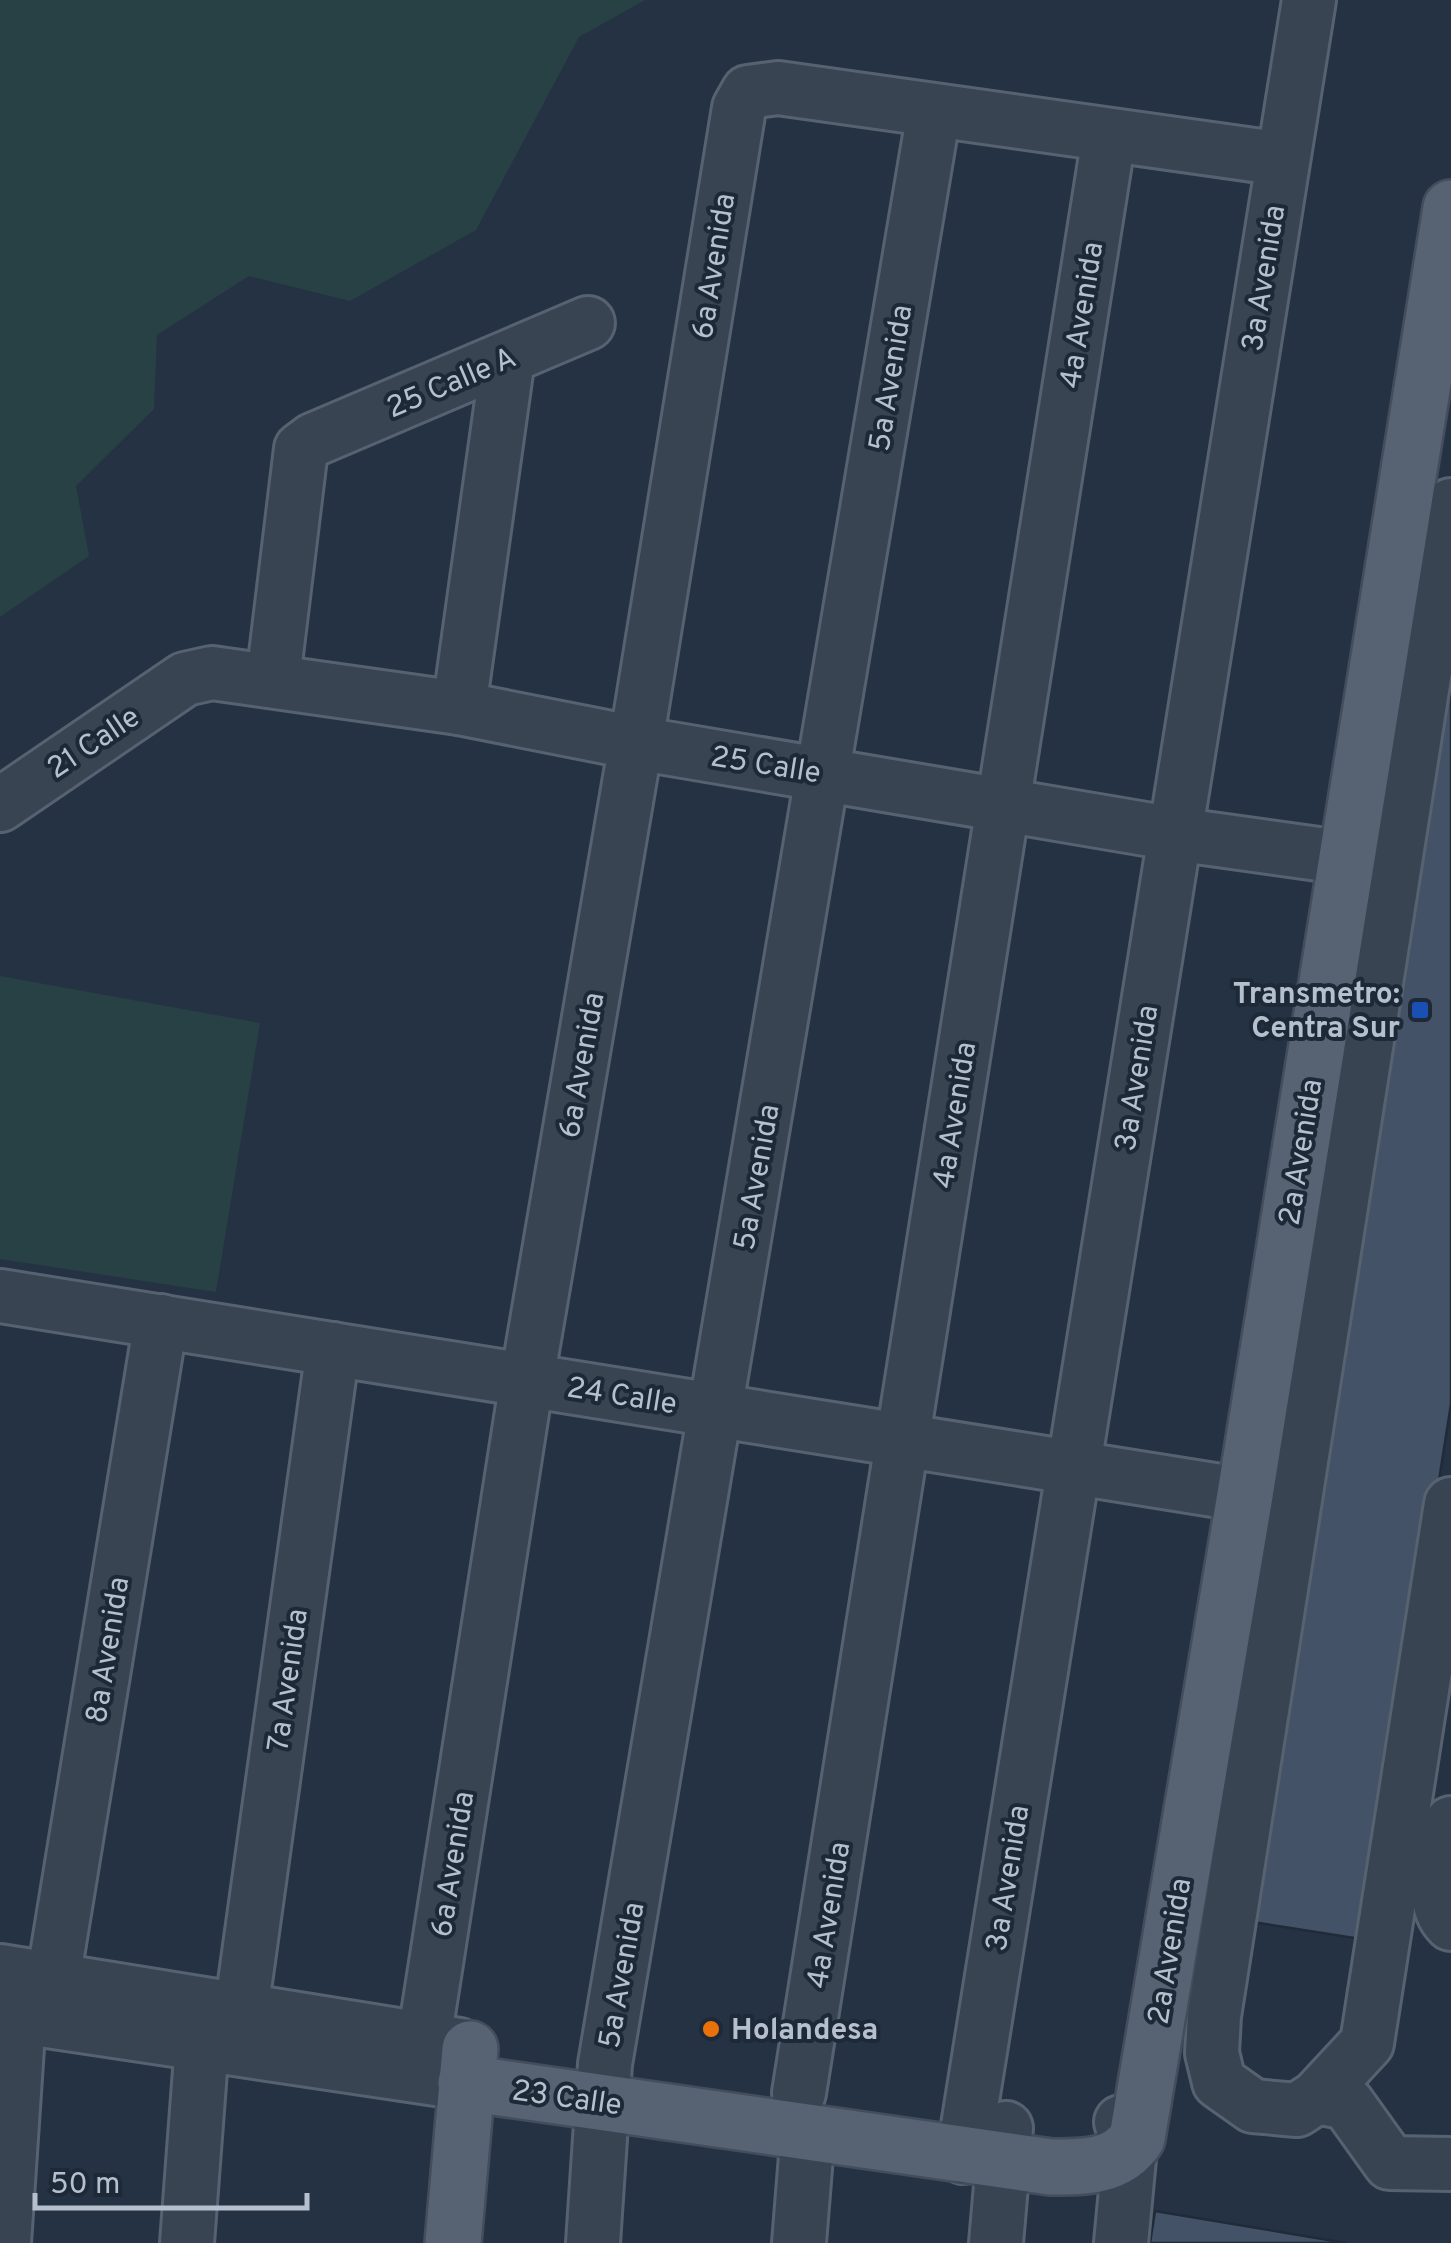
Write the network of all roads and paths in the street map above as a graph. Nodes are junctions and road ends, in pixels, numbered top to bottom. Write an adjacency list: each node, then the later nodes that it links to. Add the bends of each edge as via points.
1 (1310, 0): 4 (street, 3a Avenida)
2 (934, 112): 3 (street); 12 (street, 6a Avenida, via 778,88 748,92 739,108); 13 (street, 5a Avenida)
3 (1109, 137): 4 (street); 15 (street, 4a Avenida)
4 (1282, 159): 16 (street, 3a Avenida)
5 (1451, 208): 17 (main road, 2a Avenida)
6 (588, 324): 7 (street, 25 Calle A)
7 (508, 358): 10 (street, 25 Calle A, via 301,450); 11 (street)
8 (1451, 505): 34 (street, via 1214,2016 1219,2082 1254,2106 1297,2110)
9 (185, 679): 10 (street, 25 Calle, via 212,673); 14 (street, 21 Calle)
10 (273, 679): 11 (street, 25 Calle)
11 (459, 708): 12 (street, 25 Calle)
12 (636, 743): 13 (street, 25 Calle); 21 (street, 6a Avenida)
13 (824, 774): 15 (street, 25 Calle); 22 (street, 5a Avenida)
14 (0, 804)
15 (1003, 804): 16 (street, 25 Calle); 23 (street, 4a Avenida)
16 (1175, 834): 17 (street, 25 Calle); 24 (street, 3a Avenida)
17 (1347, 858): 25 (main road, 2a Avenida)
18 (0, 1296): 19 (street, 24 Calle)
19 (161, 1321): 20 (street, 24 Calle); 29 (street, 8a Avenida)
20 (334, 1349): 21 (street, 24 Calle); 30 (street, 7a Avenida)
21 (527, 1380): 22 (street, 24 Calle); 32 (street, 6a Avenida)
22 (717, 1410): 23 (street, 24 Calle); 33 (street, 5a Avenida)
23 (903, 1440): 24 (street, 24 Calle); 35 (street, 4a Avenida)
24 (1073, 1467): 25 (street, 24 Calle); 37 (street, 3a Avenida)
25 (1245, 1495): 36 (main road, 2a Avenida)
26 (1451, 1504): 31 (street)
27 (1451, 1822): 28 (street, via 1437,1902)
28 (1446, 1919)
29 (18, 1996): 30 (street, 23 Calle); 40 (street, 8a Avenida)
30 (222, 2028): 32 (street, 23 Calle); 41 (street, 7a Avenida)
31 (1367, 2042): 34 (street); 38 (street, via 1373,2085 1393,2117)
32 (453, 2057): 33 (main road, 23 Calle); 42 (main road, 6a Avenida)
33 (605, 2083): 35 (main road, 23 Calle); 43 (street, 5a Avenida)
34 (1317, 2098): 39 (street, via 1347,2104 1390,2163)
35 (804, 2112): 37 (main road, 23 Calle); 44 (street, 4a Avenida)
36 (1132, 2122): 37 (main road, 23 Calle, via 1103,2164 1081,2168); 46 (street, 2a Avenida)
37 (985, 2142): 45 (street, 3a Avenida)
38 (1451, 2142)
39 (1451, 2164)
40 (4, 2243)
41 (187, 2243)
42 (452, 2243)
43 (593, 2243)
44 (800, 2243)
45 (996, 2243)
46 (1121, 2243)

